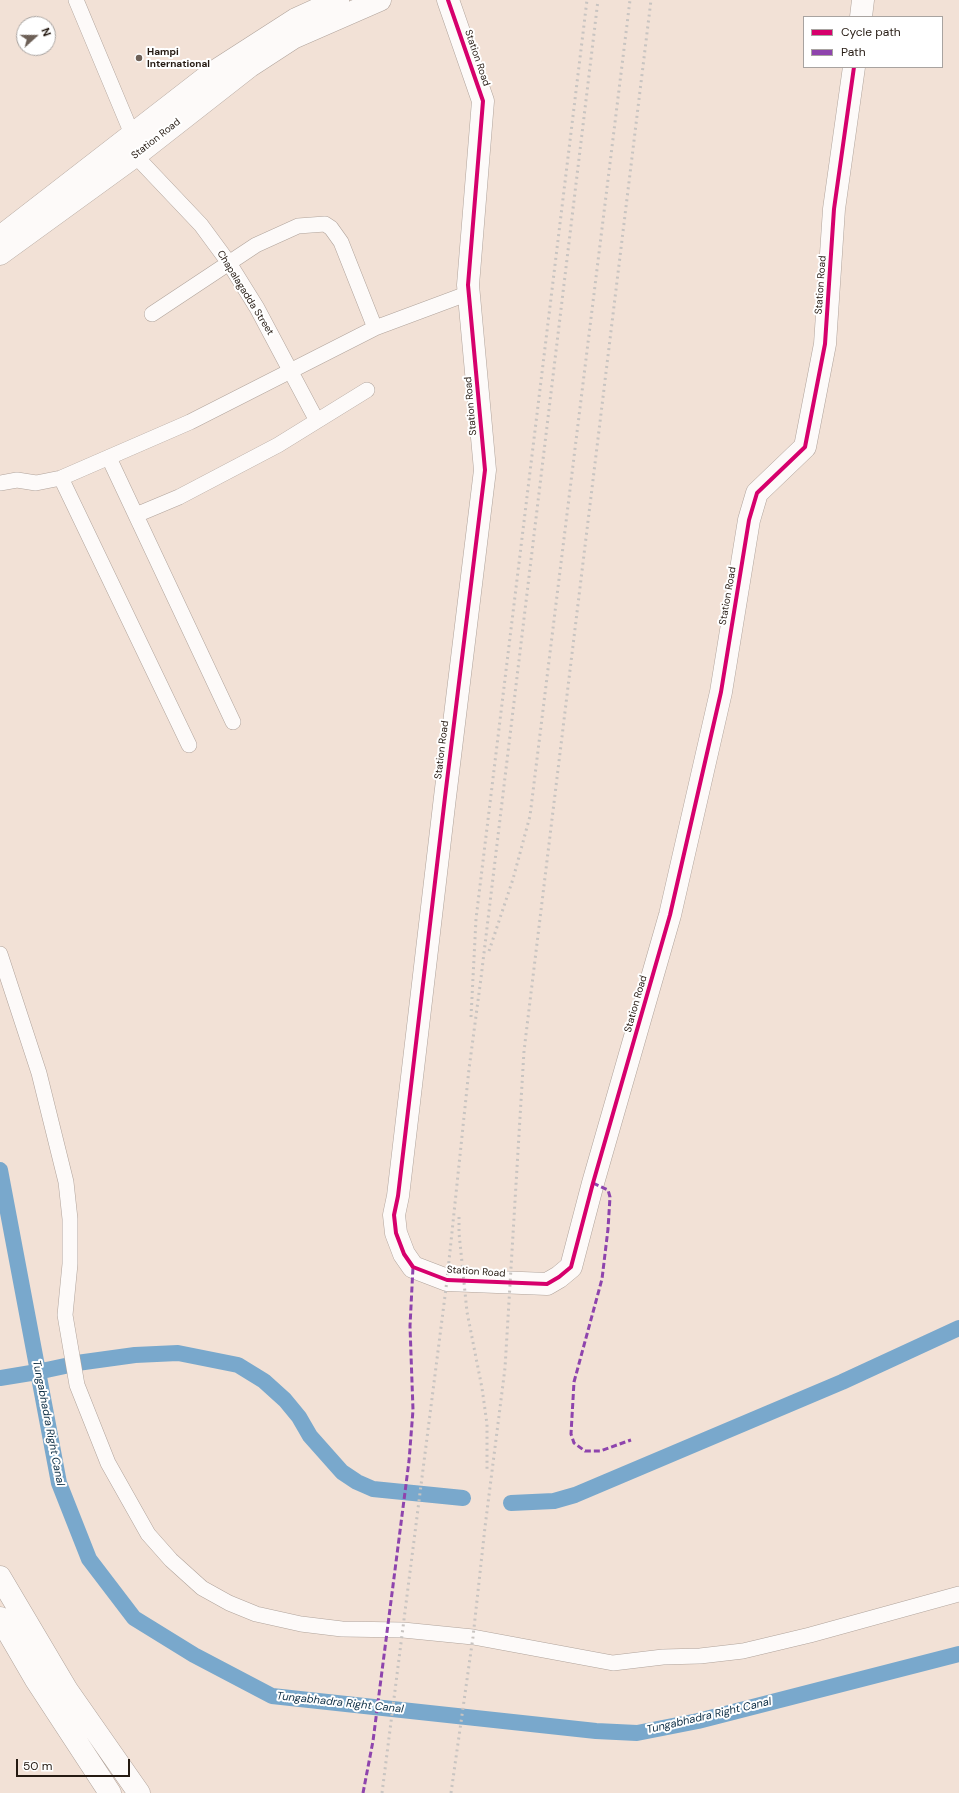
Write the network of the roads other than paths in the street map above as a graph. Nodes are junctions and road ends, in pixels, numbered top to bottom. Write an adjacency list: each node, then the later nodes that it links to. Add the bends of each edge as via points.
1 (76, 0): 8 (street)
2 (338, 0): 8 (street, Station Road, via 296,19 209,75)
3 (380, 0): 8 (street, Station Road, via 293,38)
4 (448, 0): 12 (street, Station Road, via 483,101)
5 (863, 0): 6 (street)
6 (861, 16)
7 (854, 68): 12 (street, Station Road, via 834,209 825,344 805,447 758,493 749,520 721,692 670,915 571,1267 559,1278 547,1284 447,1280 413,1267 404,1254 396,1233 394,1215 485,470)
8 (130, 144): 9 (street, Station Road); 10 (street, Station Road); 11 (street, Chapalagadda Street, via 200,225)
9 (0, 237)
10 (0, 254)
11 (229, 263): 13 (street); 14 (street, via 256,245 289,229 325,224 331,228 340,242); 15 (street, Chapalagadda Street, via 257,308)
12 (469, 293): 14 (street)
13 (152, 314)
14 (375, 328): 15 (street)
15 (291, 372): 17 (street, Chapalagadda Street); 18 (street, via 190,422)
16 (367, 390): 17 (street)
17 (317, 421): 21 (street, via 251,460)
18 (109, 458): 19 (street); 21 (street)
19 (61, 478): 20 (street); 23 (street)
20 (0, 483)
21 (136, 515): 22 (street)
22 (233, 722)
23 (189, 745)
24 (0, 954): 26 (street, via 39,1073 66,1182 70,1219 70,1264 65,1315 77,1385 108,1463 144,1528 171,1560 202,1588 256,1614 300,1624 473,1637 614,1663 743,1651)
25 (0, 1577): 29 (street, via 66,1690)
26 (959, 1594)
27 (0, 1618): 28 (street, via 36,1680)
28 (110, 1793)
29 (139, 1793)

